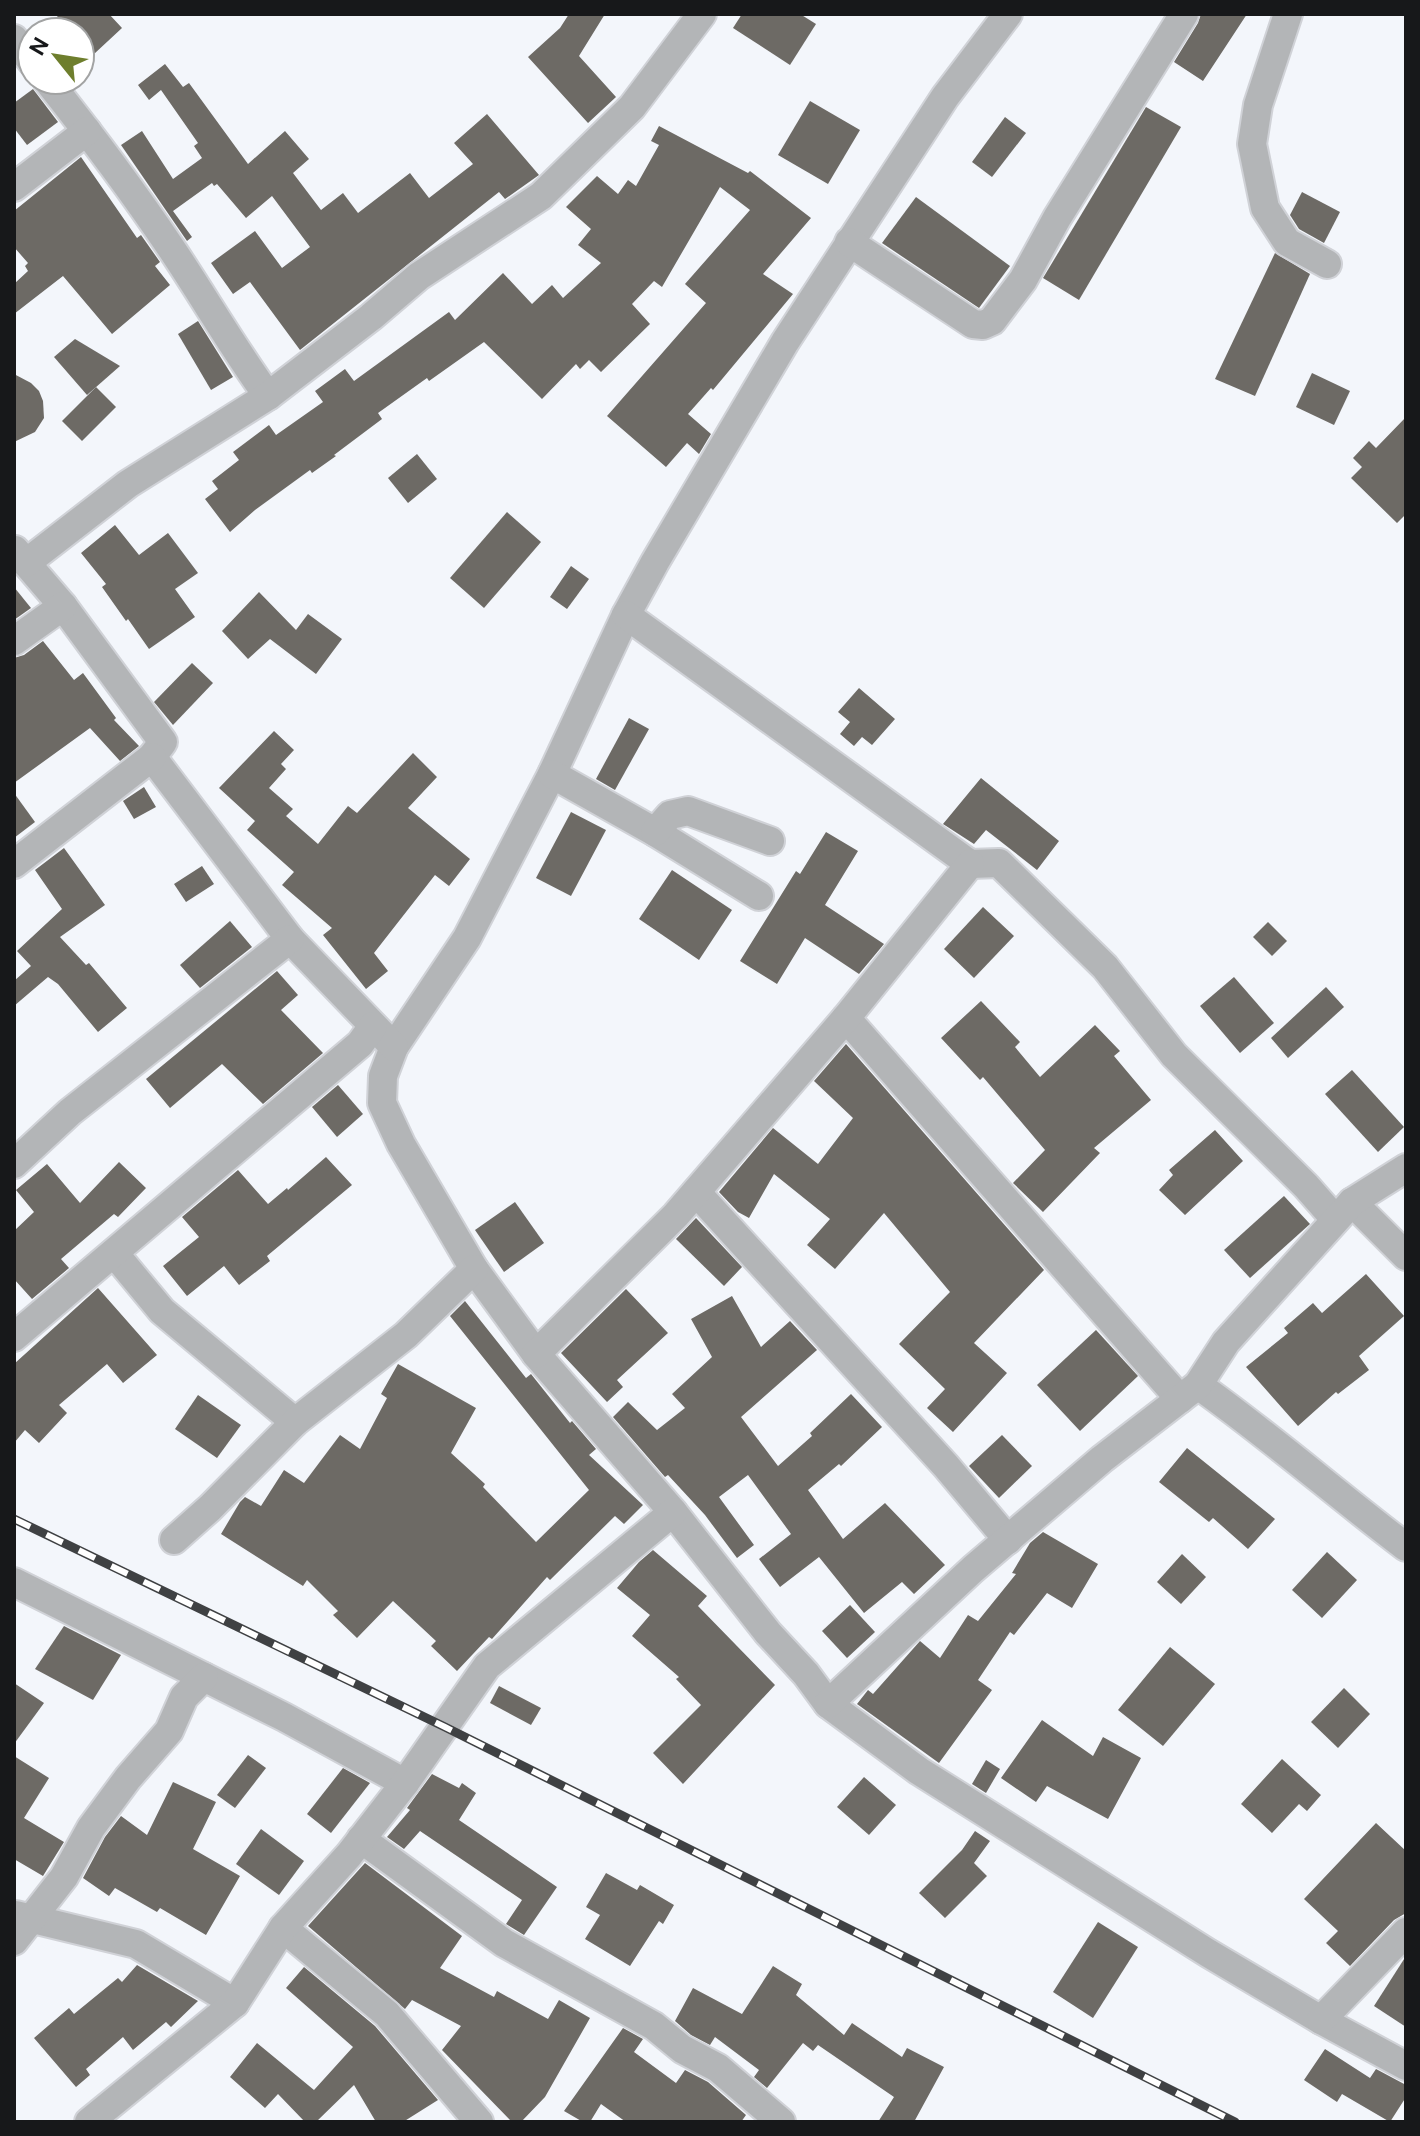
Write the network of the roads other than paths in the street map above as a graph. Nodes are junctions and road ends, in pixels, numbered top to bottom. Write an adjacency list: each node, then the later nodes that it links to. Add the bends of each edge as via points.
1 (702, 14): 10 (street, via 632,107 541,196 419,276)
2 (1008, 14): 8 (street, via 945,97)
3 (1184, 14): 8 (street, via 1023,280 992,321 973,324)
4 (1288, 14): 9 (street, via 1258,105 1252,144 1265,208 1287,242)
5 (60, 96): 6 (street)
6 (87, 131): 7 (street); 10 (street)
7 (14, 187)
8 (849, 242): 13 (street)
9 (1327, 264)
10 (268, 396): 11 (street)
11 (20, 556): 12 (street)
12 (63, 606): 14 (street); 15 (street, via 163,742)
13 (626, 615): 16 (street); 20 (street)
14 (14, 641)
15 (152, 757): 19 (street); 22 (street)
16 (552, 774): 17 (street); 25 (street, via 467,938)
17 (655, 832): 18 (street, via 670,815 688,811); 21 (street)
18 (770, 841)
19 (14, 864)
20 (970, 864): 23 (street); 29 (street, via 999,863 1105,967 1174,1055 1306,1186)
21 (759, 896)
22 (290, 939): 24 (street); 26 (street, via 70,1112)
23 (846, 1018): 28 (street); 35 (street)
24 (373, 1026): 25 (street); 30 (street, via 360,1044)
25 (394, 1047): 32 (street, via 383,1076 382,1103)
26 (14, 1164)
27 (1406, 1168): 29 (street)
28 (696, 1192): 34 (street); 39 (street)
29 (1344, 1210): 31 (street); 35 (street, via 1226,1342)
30 (114, 1253): 33 (street); 36 (street, via 162,1311)
31 (1406, 1256)
32 (474, 1269): 34 (street); 36 (street, via 406,1335)
33 (14, 1337)
34 (536, 1354): 37 (street)
35 (1189, 1392): 39 (street); 40 (street, via 1297,1458)
36 (295, 1422): 38 (street)
37 (673, 1512): 43 (street); 44 (street, via 487,1666)
38 (174, 1540)
39 (1008, 1540): 43 (street)
40 (1406, 1547)
41 (14, 1582): 42 (street)
42 (204, 1677): 44 (street); 46 (street, via 184,1697 169,1731 91,1828 64,1877)
43 (828, 1704): 50 (street, via 919,1771)
44 (405, 1783): 45 (street)
45 (361, 1839): 47 (street); 54 (street, via 504,1943 718,2068)
46 (19, 1925): 49 (street, via 136,1944)
47 (283, 1928): 49 (street); 53 (street, via 387,2014)
48 (1406, 1932): 50 (street)
49 (235, 2003): 52 (street)
50 (1321, 2020): 51 (street)
51 (1406, 2066)
52 (89, 2122)
53 (479, 2122)
54 (781, 2122)

